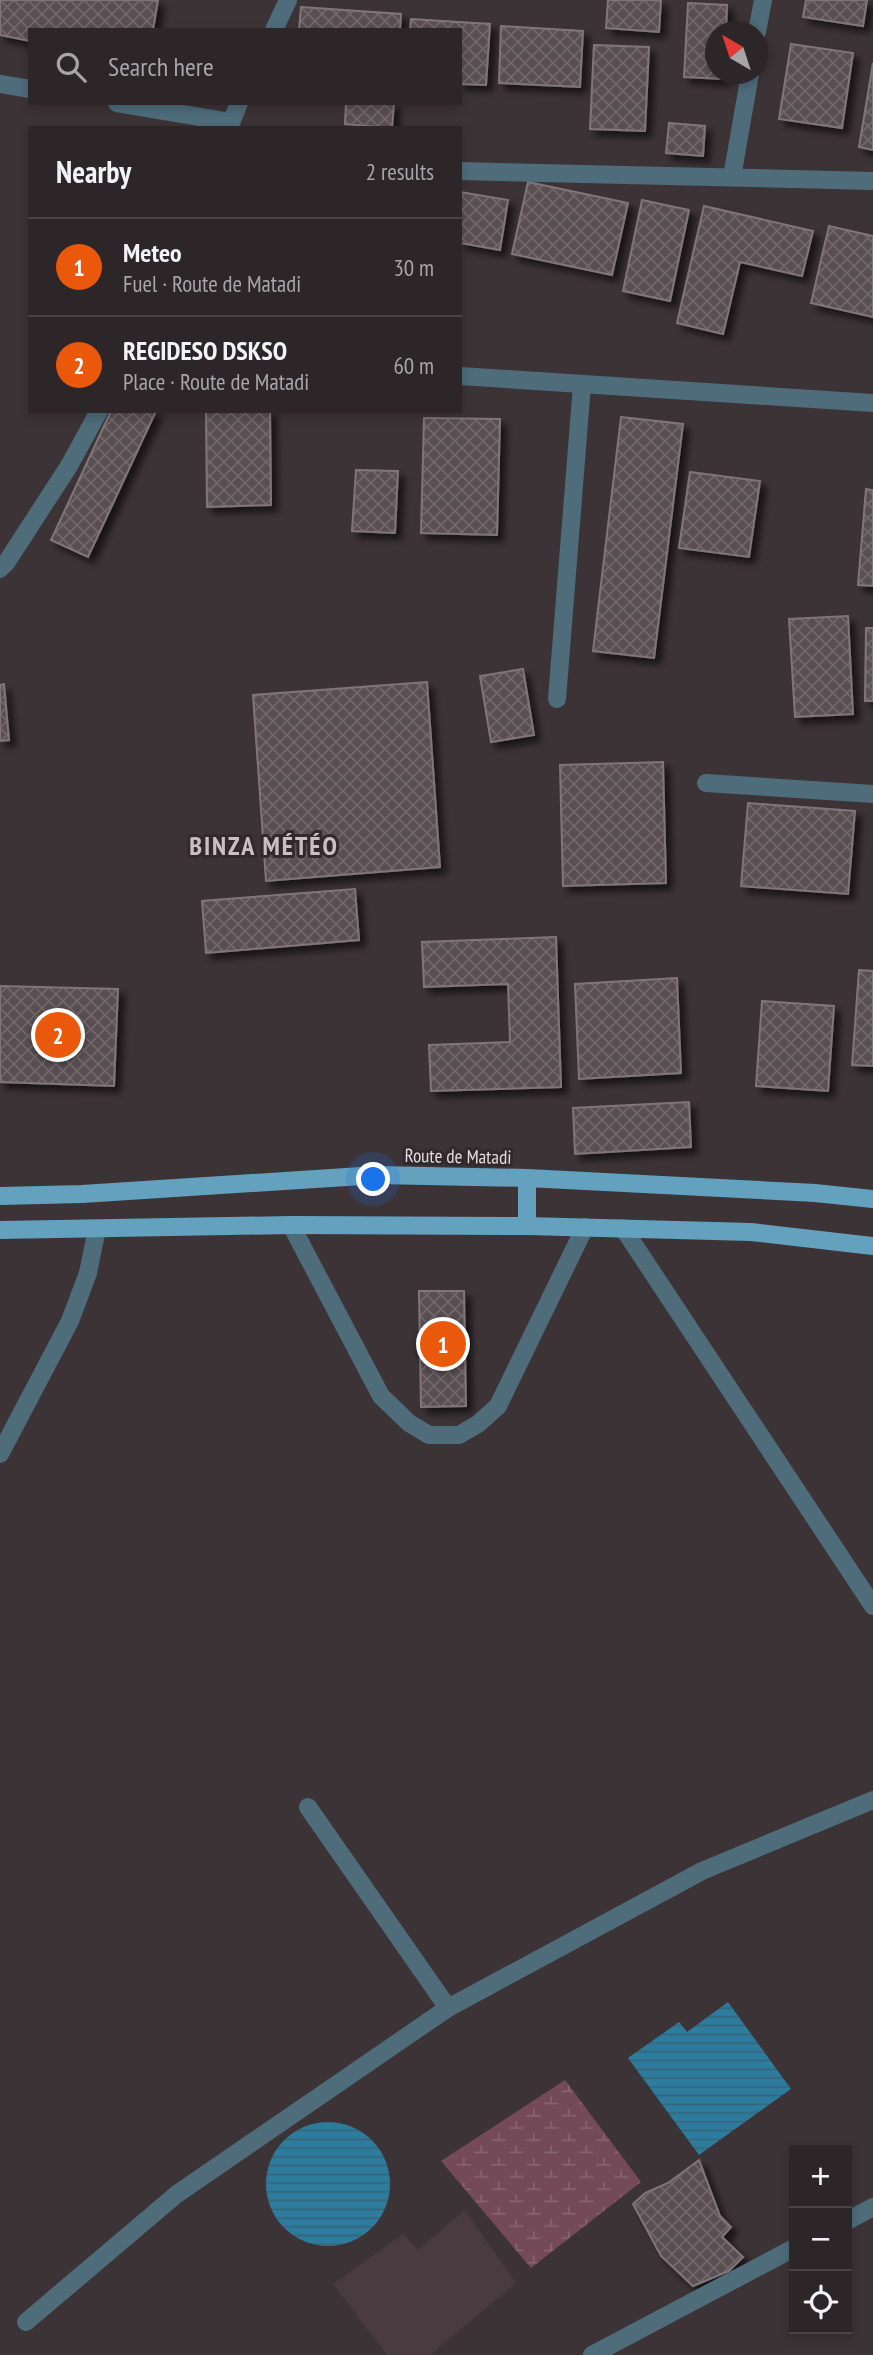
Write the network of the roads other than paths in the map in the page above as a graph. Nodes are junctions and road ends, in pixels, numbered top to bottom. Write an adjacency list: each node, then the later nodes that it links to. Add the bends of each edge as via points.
1 (288, 0): 4 (street)
2 (763, 0): 3 (street)
3 (759, 21)
4 (275, 28)
5 (0, 83): 7 (street)
6 (748, 84): 12 (street)
7 (28, 89)
8 (127, 105): 10 (street)
9 (238, 105): 10 (street)
10 (230, 125)
11 (462, 171): 12 (street)
12 (732, 177): 13 (street)
13 (873, 181)
14 (462, 376): 15 (street)
15 (582, 385): 16 (street); 19 (street)
16 (873, 403)
17 (98, 413): 18 (street, via 69,466)
18 (0, 569)
19 (557, 699)
20 (706, 783): 21 (street)
21 (873, 794)
22 (527, 1178): 23 (main road, Route de Matadi, via 377,1175); 24 (main road, Route de Matadi); 26 (main road)
23 (0, 1196)
24 (873, 1199)
25 (291, 1225): 26 (main road); 27 (street, via 381,1396 429,1435 459,1436 498,1405); 29 (main road)
26 (527, 1226): 27 (main road)
27 (585, 1227): 28 (main road)
28 (623, 1228): 31 (main road, via 751,1232); 33 (street)
29 (97, 1229): 30 (main road); 32 (street, via 88,1273 70,1321)
30 (0, 1230)
31 (873, 1246)
32 (0, 1454)
33 (873, 1606)
34 (873, 1800): 36 (street, via 702,1871)
35 (308, 1807): 36 (street)
36 (449, 2008): 40 (street, via 177,2194)
37 (873, 2207): 38 (street)
38 (852, 2218)
39 (789, 2251): 41 (street)
40 (26, 2322)
41 (592, 2355)

